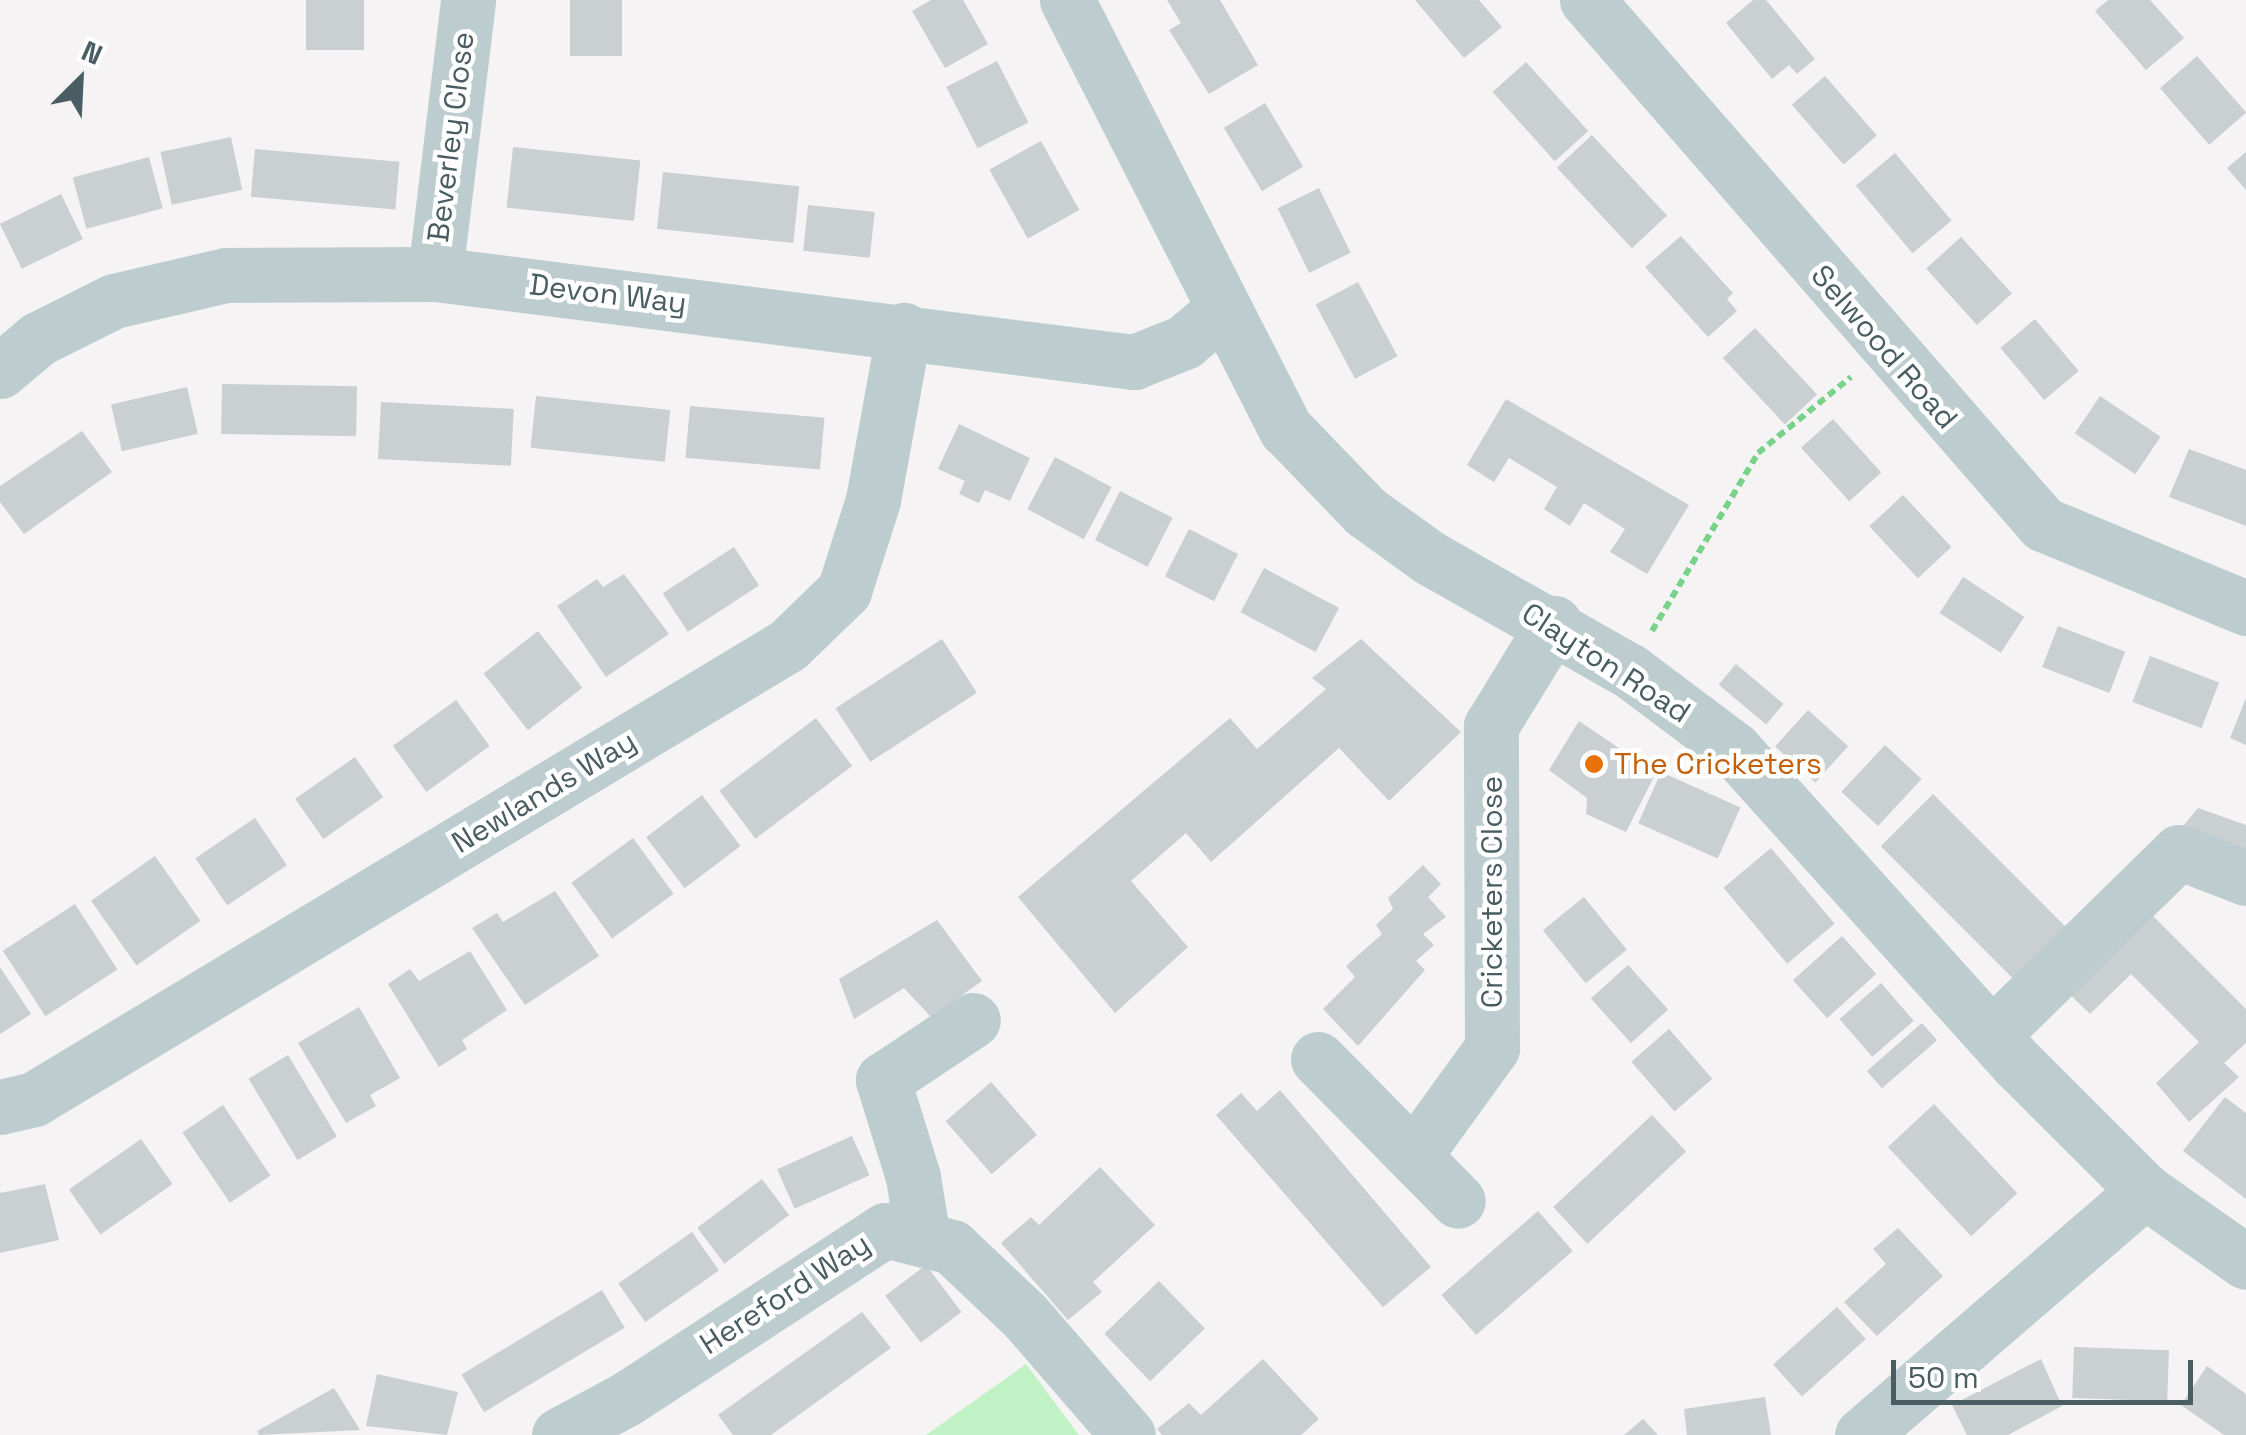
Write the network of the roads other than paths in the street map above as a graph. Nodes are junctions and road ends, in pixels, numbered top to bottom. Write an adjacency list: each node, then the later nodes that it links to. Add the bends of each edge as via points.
1 (468, 0): 4 (street, Beverley Close)
2 (1067, 0): 5 (street, Clayton Road)
3 (1587, 0): 8 (street, Selwood Road, via 2043,524)
4 (435, 274): 6 (street, Devon Way); 7 (street, Devon Way, via 226,275 114,301 38,339)
5 (1221, 311): 6 (street, Devon Way, via 1184,342 1134,362); 9 (street, Clayton Road, via 1286,429 1366,512 1430,558)
6 (904, 330): 14 (street, Newlands Way, via 872,500 844,590 788,645 34,1099)
7 (0, 371)
8 (2246, 608)
9 (1554, 623): 12 (street, Clayton Road, via 1734,749); 15 (street, Cricketers Close, via 1492,726 1492,1048)
10 (2246, 878): 12 (street, via 2179,852)
11 (973, 1020): 18 (street, via 883,1080)
12 (1993, 1034): 16 (street, Clayton Road)
13 (1318, 1060): 15 (street)
14 (0, 1107)
15 (1416, 1152): 17 (street)
16 (2145, 1191): 19 (street, Clayton Road); 22 (street)
17 (1458, 1201)
18 (924, 1240): 20 (street, Hereford Way, via 885,1230 626,1399); 21 (street, Hereford Way, via 952,1247 1025,1316)
19 (2246, 1262)
20 (559, 1435)
21 (1128, 1435)
22 (1862, 1435)

